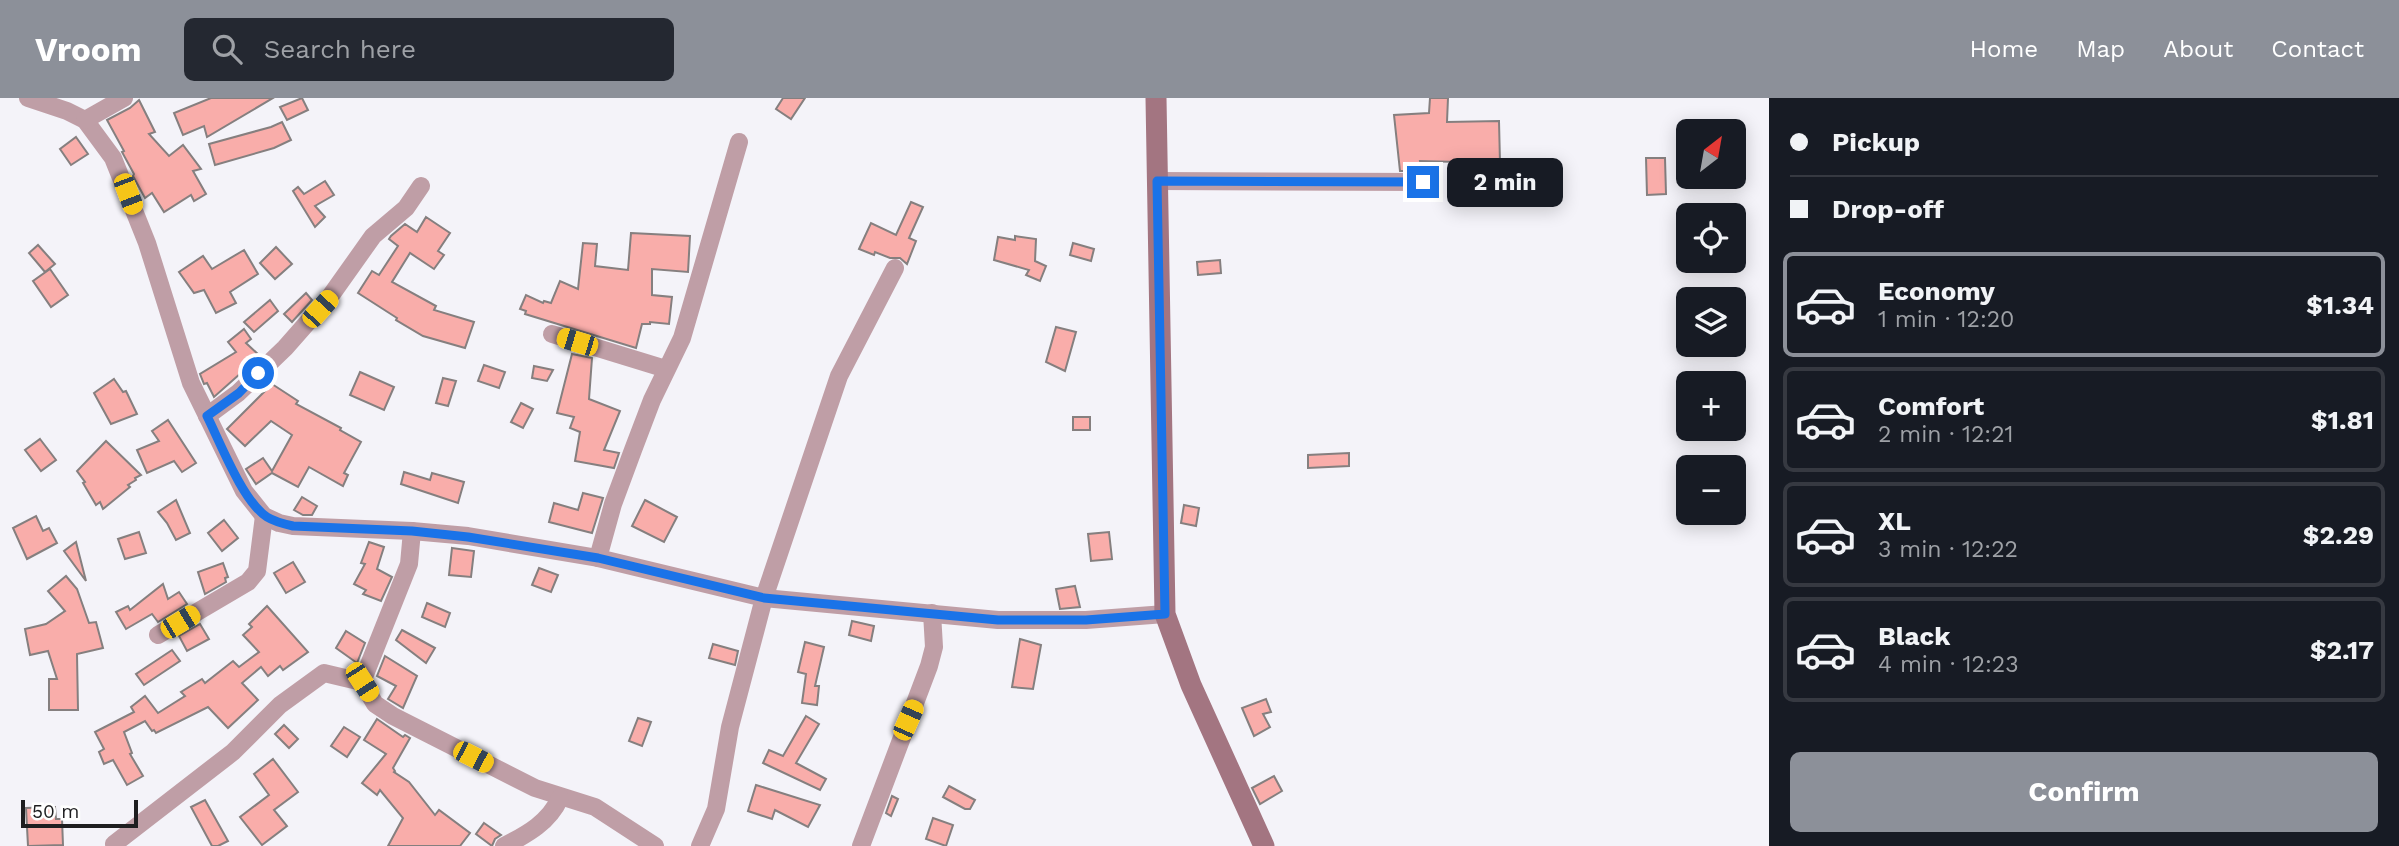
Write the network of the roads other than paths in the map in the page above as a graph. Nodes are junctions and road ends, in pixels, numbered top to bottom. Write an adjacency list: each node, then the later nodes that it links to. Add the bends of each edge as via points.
1 (28, 98): 4 (street)
2 (124, 98): 4 (street)
3 (1156, 98): 6 (street)
4 (85, 120): 12 (street, via 113,158 147,243 191,383)
5 (739, 142): 11 (street, via 686,325)
6 (1157, 181): 7 (street); 18 (street)
7 (1423, 182)
8 (421, 186): 12 (street, via 406,208 373,236 330,298 285,348 239,393)
9 (895, 268): 16 (street, via 839,376)
10 (552, 334): 11 (street)
11 (666, 369): 15 (street, via 613,504)
12 (207, 416): 13 (street, via 244,491)
13 (264, 516): 14 (street, via 293,526); 19 (street, via 257,571 248,582)
14 (412, 531): 15 (street); 20 (street, via 409,564)
15 (598, 558): 16 (street)
16 (764, 598): 17 (street); 25 (street, via 730,727 716,809)
17 (932, 613): 18 (street, via 1011,620); 26 (street, via 934,648 929,666)
18 (1165, 614): 27 (street, via 1191,685)
19 (158, 635)
20 (362, 682): 21 (street, via 375,704 393,716); 22 (street, via 324,673 280,705 233,752)
21 (560, 798): 23 (street, via 544,822); 24 (street, via 595,807)
22 (114, 844)
23 (504, 846)
24 (655, 846)
25 (700, 846)
26 (861, 846)
27 (1264, 846)

